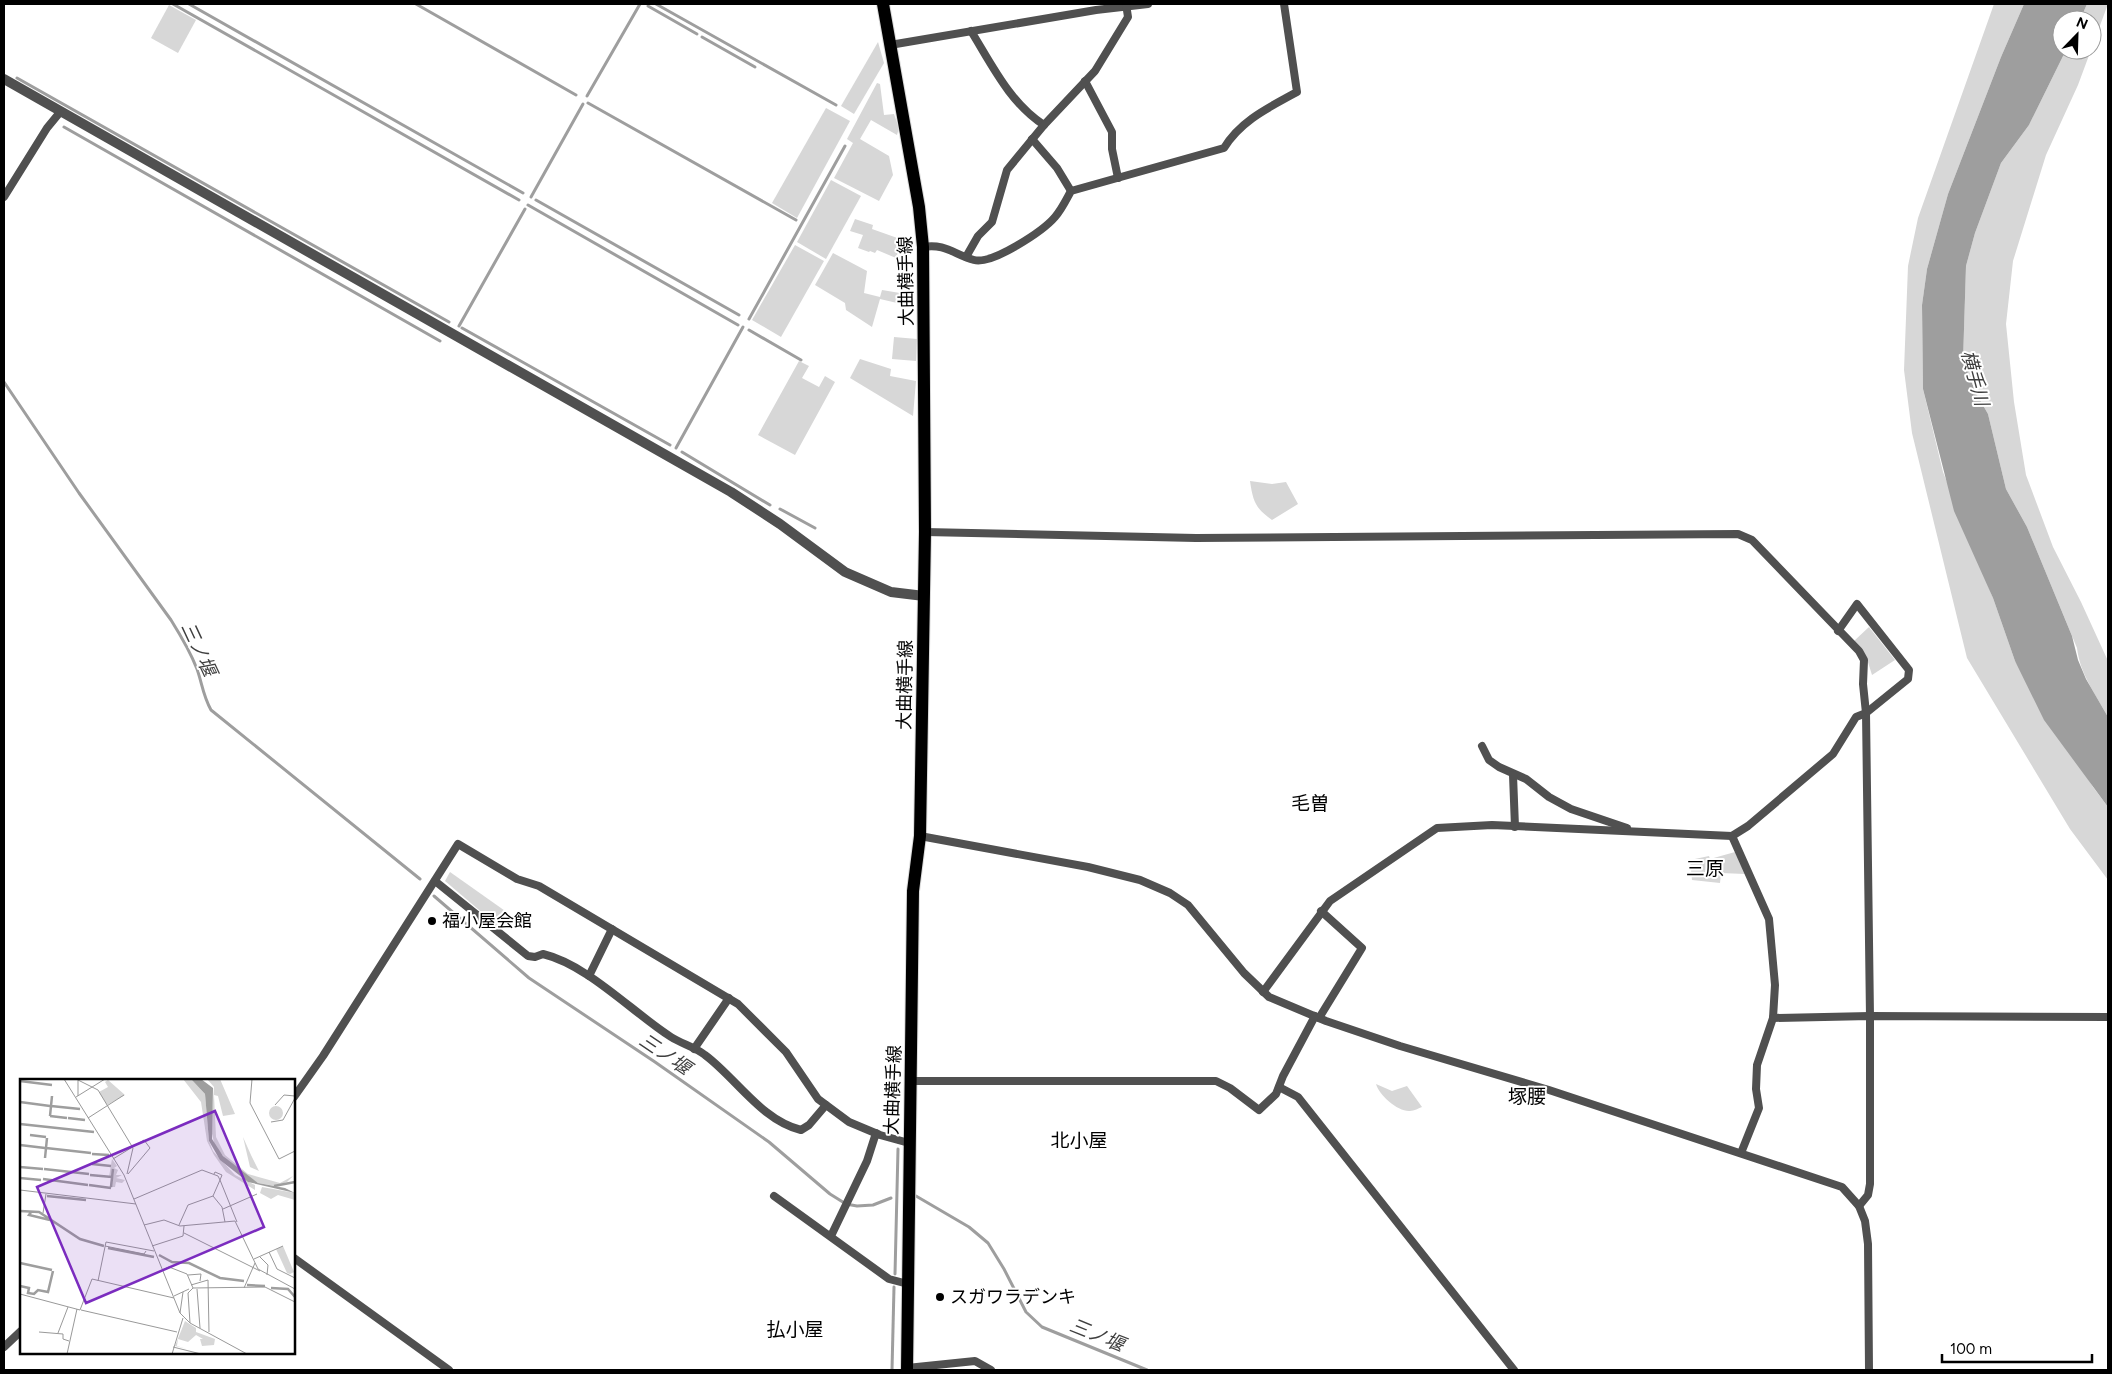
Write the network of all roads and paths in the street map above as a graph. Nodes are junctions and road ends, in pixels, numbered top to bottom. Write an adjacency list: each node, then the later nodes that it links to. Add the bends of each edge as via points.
1 (883, 4): 6 (main road, 大曲横手線)
2 (1148, 4): 4 (street)
3 (1284, 4): 12 (street, via 1298,92 1239,127 1224,148)
4 (1126, 5): 5 (street); 8 (street, via 1128,17 1112,46)
5 (971, 31): 6 (street); 10 (street, via 1013,98)
6 (890, 45): 15 (main road, 大曲横手線, via 919,207)
7 (4, 79): 9 (street)
8 (1085, 81): 10 (street); 12 (street, via 1112,132)
9 (62, 111): 14 (street, via 47,128); 18 (street, via 731,492 845,572 891,592)
10 (1044, 125): 11 (street)
11 (1032, 139): 13 (street, via 1057,168); 16 (street, via 1006,170 992,222 978,236)
12 (1118, 178): 13 (street)
13 (1071, 191): 16 (street, via 1054,219 1033,235 987,259 976,261)
14 (4, 197)
15 (923, 247): 16 (street, via 937,245); 17 (main road, 大曲横手線)
16 (966, 257)
17 (925, 532): 18 (main road, 大曲横手線); 19 (street, via 1196,538 1738,534 1752,540)
18 (924, 596): 25 (main road, 大曲横手線)
19 (1838, 631): 20 (street, via 1864,660); 20 (street, via 1856,604 1909,670 1908,679)
20 (1866, 713): 26 (street, via 1856,717 1833,754); 33 (street)
21 (1482, 746): 22 (street, via 1489,760)
22 (1513, 775): 23 (street); 24 (street, via 1526,779 1571,809)
23 (1516, 827): 24 (street); 28 (street, via 1437,828 1330,901)
24 (1636, 832): 26 (street)
25 (920, 836): 31 (street, via 1088,867 1140,880 1170,893 1188,905); 38 (main road, 大曲横手線, via 913,890)
26 (1732, 836): 36 (street, via 1769,920 1775,985)
27 (435, 881): 29 (street, via 458,844); 30 (street, via 528,956 552,956); 40 (street)
28 (1321, 911): 31 (street); 34 (street, via 1362,948)
29 (612, 929): 30 (street); 32 (street)
30 (589, 976): 37 (street, via 665,1032)
31 (1263, 992): 34 (street, via 1269,998)
32 (729, 998): 37 (street); 41 (street, via 786,1052 818,1099)
33 (1870, 1016): 35 (street); 36 (street); 46 (street, via 1870,1184 1868,1195)
34 (1317, 1017): 39 (street); 44 (street)
35 (2108, 1017)
36 (1773, 1018): 44 (street, via 1757,1065 1759,1108)
37 (694, 1049): 41 (street, via 705,1054 752,1100 792,1128 801,1130 809,1125)
38 (912, 1081): 39 (street, via 1216,1081 1259,1110); 43 (main road, 大曲横手線)
39 (1279, 1087): 55 (street, via 1298,1097)
40 (295, 1096)
41 (826, 1105): 42 (street, via 849,1122)
42 (876, 1133): 43 (street); 47 (street, via 867,1161)
43 (909, 1143): 49 (main road, 大曲横手線)
44 (1741, 1153): 46 (street, via 1842,1187)
45 (774, 1196): 47 (street)
46 (1859, 1206): 56 (street, via 1868,1244)
47 (831, 1236): 49 (street, via 889,1279)
48 (295, 1259): 53 (street)
49 (908, 1284): 52 (main road, 大曲横手線)
50 (20, 1332): 51 (street)
51 (4, 1347)
52 (907, 1369): 54 (street, via 975,1361)
53 (448, 1370)
54 (991, 1370)
55 (1514, 1370)
56 (1869, 1370)

